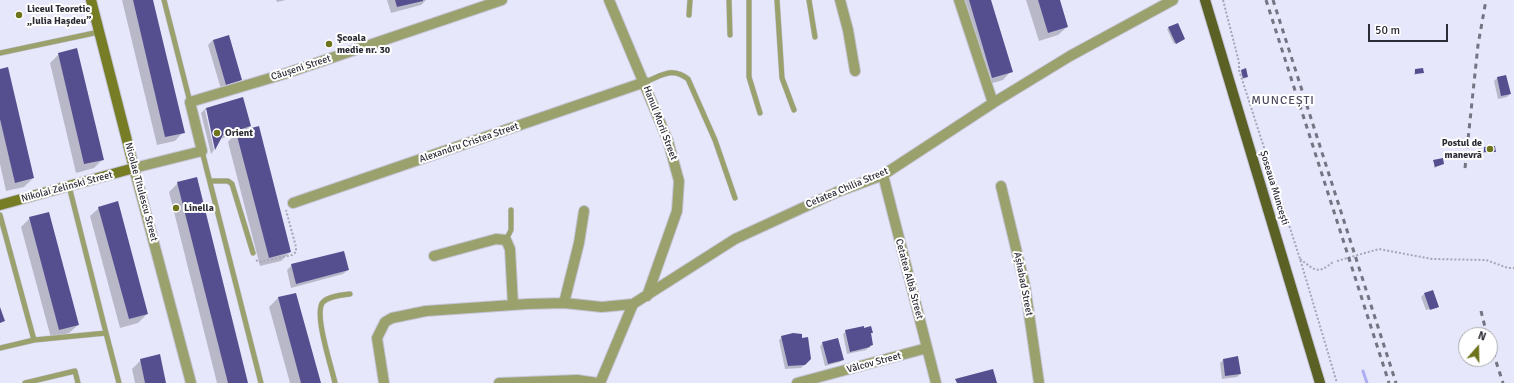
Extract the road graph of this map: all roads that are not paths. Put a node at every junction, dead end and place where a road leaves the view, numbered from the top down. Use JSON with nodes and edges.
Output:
{"nodes":[{"id":1,"x":91,"y":0,"type":"edge"},
{"id":2,"x":164,"y":0,"type":"edge"},
{"id":3,"x":502,"y":0,"type":"edge"},
{"id":4,"x":609,"y":0,"type":"edge"},
{"id":5,"x":690,"y":0,"type":"edge"},
{"id":6,"x":729,"y":0,"type":"edge"},
{"id":7,"x":749,"y":0,"type":"edge"},
{"id":8,"x":777,"y":0,"type":"edge"},
{"id":9,"x":809,"y":0,"type":"edge"},
{"id":10,"x":840,"y":0,"type":"edge"},
{"id":11,"x":959,"y":0,"type":"edge"},
{"id":12,"x":1173,"y":0,"type":"edge"},
{"id":13,"x":1205,"y":0,"type":"edge"},
{"id":14,"x":690,"y":15,"type":"dead end"},
{"id":15,"x":99,"y":32,"type":"junction"},
{"id":16,"x":730,"y":35,"type":"dead end"},
{"id":17,"x":815,"y":37,"type":"dead end"},
{"id":18,"x":0,"y":53,"type":"edge"},
{"id":19,"x":855,"y":71,"type":"dead end"},
{"id":20,"x":645,"y":82,"type":"junction"},
{"id":21,"x":190,"y":102,"type":"junction"},
{"id":22,"x":993,"y":103,"type":"junction"},
{"id":23,"x":794,"y":110,"type":"dead end"},
{"id":24,"x":760,"y":113,"type":"dead end"},
{"id":25,"x":202,"y":151,"type":"junction"},
{"id":26,"x":134,"y":168,"type":"junction"},
{"id":27,"x":883,"y":175,"type":"junction"},
{"id":28,"x":210,"y":181,"type":"junction"},
{"id":29,"x":69,"y":186,"type":"junction"},
{"id":30,"x":1001,"y":186,"type":"dead end"},
{"id":31,"x":735,"y":198,"type":"dead end"},
{"id":32,"x":293,"y":203,"type":"road end"},
{"id":33,"x":0,"y":205,"type":"edge"},
{"id":34,"x":511,"y":210,"type":"dead end"},
{"id":35,"x":584,"y":211,"type":"dead end"},
{"id":36,"x":0,"y":215,"type":"edge"},
{"id":37,"x":506,"y":240,"type":"junction"},
{"id":38,"x":253,"y":253,"type":"road end"},
{"id":39,"x":434,"y":256,"type":"dead end"},
{"id":40,"x":350,"y":294,"type":"dead end"},
{"id":41,"x":647,"y":296,"type":"junction"},
{"id":42,"x":564,"y":303,"type":"junction"},
{"id":43,"x":633,"y":304,"type":"junction"},
{"id":44,"x":513,"y":305,"type":"junction"},
{"id":45,"x":106,"y":333,"type":"junction"},
{"id":46,"x":34,"y":340,"type":"junction"},
{"id":47,"x":0,"y":348,"type":"edge"},
{"id":48,"x":927,"y":348,"type":"junction"},
{"id":49,"x":25,"y":383,"type":"edge"},
{"id":50,"x":78,"y":383,"type":"edge"},
{"id":51,"x":119,"y":383,"type":"edge"},
{"id":52,"x":190,"y":383,"type":"edge"},
{"id":53,"x":260,"y":383,"type":"edge"},
{"id":54,"x":335,"y":383,"type":"edge"},
{"id":55,"x":384,"y":383,"type":"edge"},
{"id":56,"x":499,"y":383,"type":"edge"},
{"id":57,"x":599,"y":383,"type":"edge"},
{"id":58,"x":797,"y":383,"type":"edge"},
{"id":59,"x":936,"y":383,"type":"edge"},
{"id":60,"x":1038,"y":383,"type":"edge"},
{"id":61,"x":1320,"y":383,"type":"edge"}],
"edges":[{"from":1,"to":15,"type":"street","name":"Nicolae Titulescu Street"},
{"from":2,"to":21,"type":"lane"},
{"from":3,"to":21,"type":"street","name":"Căușeni Street"},
{"from":4,"to":20,"type":"street","name":"Hanul Morii Street"},
{"from":5,"to":14,"type":"lane"},
{"from":6,"to":16,"type":"lane"},
{"from":7,"to":24,"type":"lane"},
{"from":8,"to":23,"type":"lane"},
{"from":9,"to":17,"type":"lane"},
{"from":10,"to":19,"type":"street"},
{"from":11,"to":22,"type":"street"},
{"from":12,"to":22,"type":"street","name":"Cetatea Chilia Street"},
{"from":13,"to":61,"type":"main road","name":"Șoseaua Muncești"},
{"from":15,"to":18,"type":"lane"},
{"from":15,"to":26,"type":"street","name":"Nicolae Titulescu Street"},
{"from":20,"to":31,"type":"lane"},
{"from":20,"to":32,"type":"street","name":"Alexandru Cristea Street"},
{"from":20,"to":41,"type":"street","name":"Hanul Morii Street"},
{"from":21,"to":25,"type":"street"},
{"from":22,"to":27,"type":"street","name":"Cetatea Chilia Street"},
{"from":25,"to":26,"type":"street"},
{"from":25,"to":28,"type":"lane"},
{"from":26,"to":29,"type":"street","name":"Nikolai Zelinski Street"},
{"from":26,"to":52,"type":"street","name":"Nicolae Titulescu Street"},
{"from":27,"to":41,"type":"street","name":"Cetatea Chilia Street"},
{"from":27,"to":48,"type":"street","name":"Cetatea Albă Street"},
{"from":28,"to":38,"type":"lane"},
{"from":28,"to":53,"type":"lane"},
{"from":29,"to":33,"type":"street","name":"Nikolai Zelinski Street"},
{"from":29,"to":45,"type":"lane"},
{"from":30,"to":60,"type":"street","name":"Așhabad Street"},
{"from":34,"to":37,"type":"lane"},
{"from":35,"to":42,"type":"street"},
{"from":36,"to":46,"type":"lane"},
{"from":37,"to":39,"type":"street"},
{"from":37,"to":44,"type":"street"},
{"from":40,"to":54,"type":"lane"},
{"from":41,"to":43,"type":"street","name":"Cetatea Chilia Street"},
{"from":42,"to":43,"type":"street"},
{"from":42,"to":44,"type":"street"},
{"from":43,"to":57,"type":"street"},
{"from":44,"to":55,"type":"street"},
{"from":45,"to":46,"type":"lane"},
{"from":45,"to":51,"type":"lane"},
{"from":46,"to":47,"type":"lane"},
{"from":48,"to":58,"type":"street","name":"Vâlcov Street"},
{"from":48,"to":59,"type":"street","name":"Cetatea Albă Street"},
{"from":49,"to":50,"type":"lane"},
{"from":56,"to":57,"type":"street"}]}
